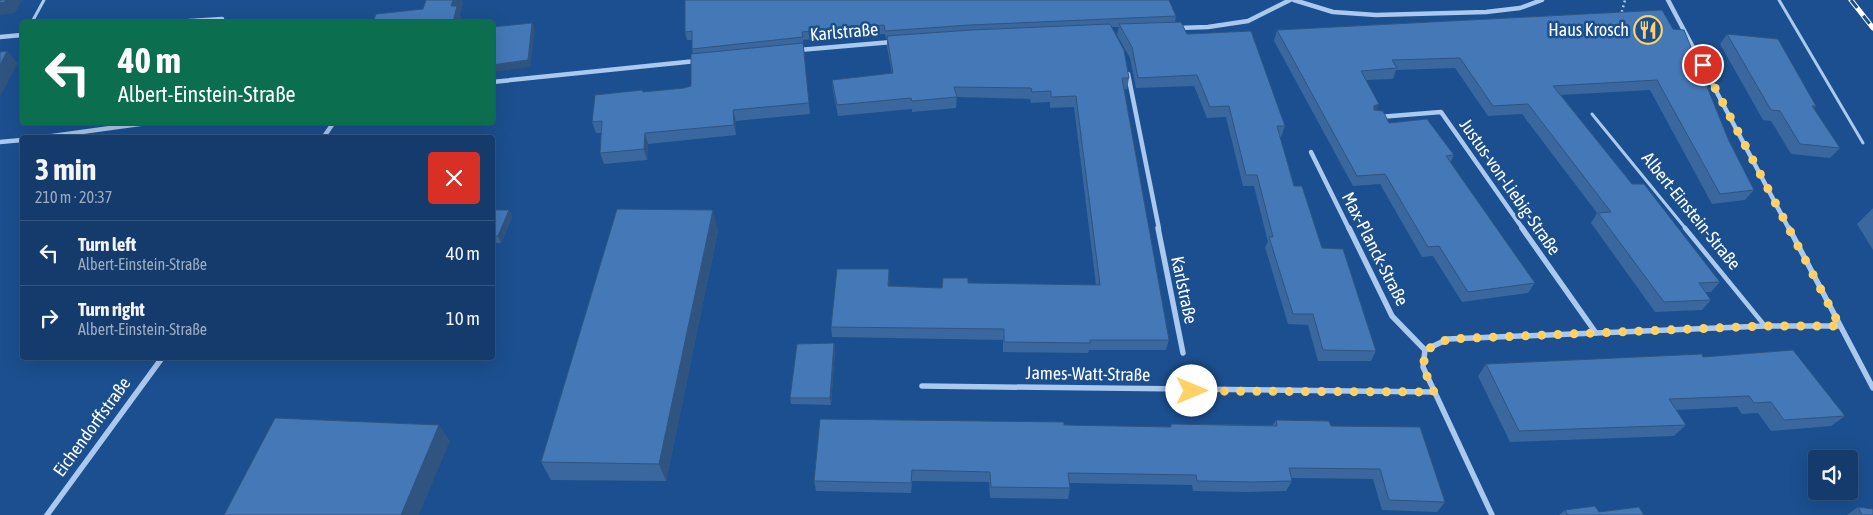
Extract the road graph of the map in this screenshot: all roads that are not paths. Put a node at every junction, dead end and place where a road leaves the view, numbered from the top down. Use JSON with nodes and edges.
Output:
{"nodes":[{"id":1,"x":44,"y":0,"type":"edge"},
{"id":2,"x":1290,"y":0,"type":"edge"},
{"id":3,"x":1294,"y":0,"type":"edge"},
{"id":4,"x":1542,"y":0,"type":"edge"},
{"id":5,"x":1668,"y":0,"type":"edge"},
{"id":6,"x":1779,"y":0,"type":"edge"},
{"id":7,"x":222,"y":19,"type":"dead end"},
{"id":8,"x":33,"y":20,"type":"edge"},
{"id":9,"x":206,"y":20,"type":"edge"},
{"id":10,"x":1169,"y":28,"type":"edge"},
{"id":11,"x":20,"y":35,"type":"edge"},
{"id":12,"x":0,"y":38,"type":"edge"},
{"id":13,"x":894,"y":42,"type":"edge"},
{"id":14,"x":788,"y":51,"type":"edge"},
{"id":15,"x":700,"y":60,"type":"edge"},
{"id":16,"x":1127,"y":68,"type":"edge"},
{"id":17,"x":495,"y":82,"type":"edge"},
{"id":18,"x":1592,"y":114,"type":"dead end"},
{"id":19,"x":1374,"y":118,"type":"edge"},
{"id":20,"x":132,"y":125,"type":"edge"},
{"id":21,"x":60,"y":135,"type":"edge"},
{"id":22,"x":20,"y":140,"type":"edge"},
{"id":23,"x":0,"y":142,"type":"edge"},
{"id":24,"x":1863,"y":143,"type":"dead end"},
{"id":25,"x":1311,"y":152,"type":"dead end"},
{"id":26,"x":1765,"y":326,"type":"junction"},
{"id":27,"x":1840,"y":326,"type":"junction"},
{"id":28,"x":1596,"y":333,"type":"junction"},
{"id":29,"x":1426,"y":350,"type":"junction"},
{"id":30,"x":1183,"y":353,"type":"dead end"},
{"id":31,"x":161,"y":360,"type":"edge"},
{"id":32,"x":922,"y":386,"type":"dead end"},
{"id":33,"x":1873,"y":388,"type":"edge"},
{"id":34,"x":1434,"y":392,"type":"junction"},
{"id":35,"x":47,"y":515,"type":"edge"},
{"id":36,"x":1492,"y":515,"type":"edge"}],
"edges":[{"from":1,"to":8,"type":"lane"},
{"from":2,"to":10,"type":"street"},
{"from":3,"to":4,"type":"street"},
{"from":5,"to":27,"type":"street"},
{"from":6,"to":24,"type":"lane"},
{"from":7,"to":9,"type":"street"},
{"from":11,"to":12,"type":"street"},
{"from":13,"to":14,"type":"street","name":"Karlstraße"},
{"from":15,"to":17,"type":"street"},
{"from":16,"to":30,"type":"street","name":"Karlstraße"},
{"from":18,"to":26,"type":"lane","name":"Albert-Einstein-Straße"},
{"from":19,"to":28,"type":"street","name":"Justus-von-Liebig-Straße"},
{"from":20,"to":21,"type":"street"},
{"from":22,"to":23,"type":"street"},
{"from":25,"to":29,"type":"street","name":"Max-Planck-Straße"},
{"from":26,"to":27,"type":"street"},
{"from":26,"to":28,"type":"street"},
{"from":27,"to":33,"type":"street"},
{"from":28,"to":29,"type":"street"},
{"from":29,"to":34,"type":"street"},
{"from":31,"to":35,"type":"street","name":"Eichendorffstraße"},
{"from":32,"to":34,"type":"street","name":"James-Watt-Straße"},
{"from":34,"to":36,"type":"street"}]}
